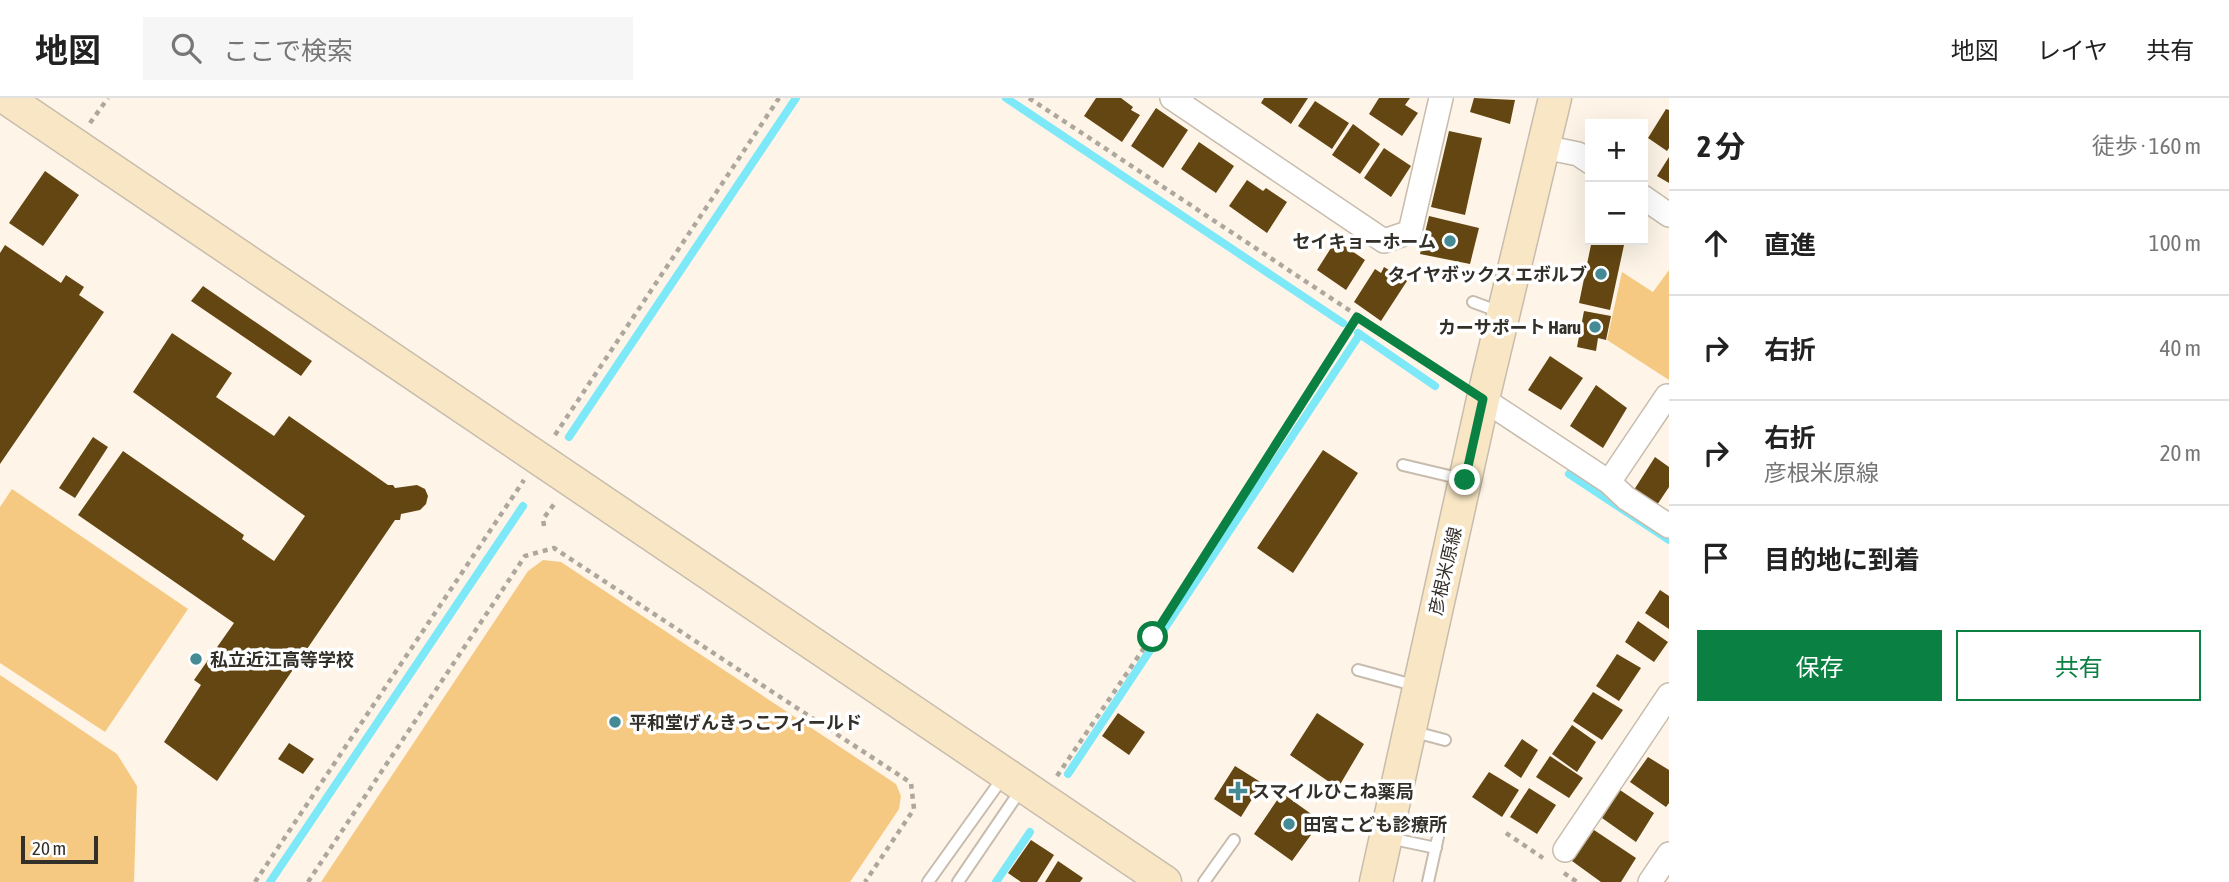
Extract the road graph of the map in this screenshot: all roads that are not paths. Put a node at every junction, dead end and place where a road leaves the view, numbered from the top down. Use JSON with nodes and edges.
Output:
{"nodes":[{"id":1,"x":6,"y":98,"type":"edge"},
{"id":2,"x":1171,"y":98,"type":"edge"},
{"id":3,"x":1441,"y":98,"type":"edge"},
{"id":4,"x":1555,"y":98,"type":"edge"},
{"id":5,"x":1544,"y":147,"type":"junction"},
{"id":6,"x":1585,"y":159,"type":"edge"},
{"id":7,"x":1648,"y":200,"type":"edge"},
{"id":8,"x":1669,"y":215,"type":"edge"},
{"id":9,"x":1473,"y":302,"type":"dead end"},
{"id":10,"x":1504,"y":313,"type":"junction"},
{"id":11,"x":1667,"y":396,"type":"dead end"},
{"id":12,"x":1483,"y":399,"type":"junction"},
{"id":13,"x":1403,"y":465,"type":"dead end"},
{"id":14,"x":1465,"y":480,"type":"junction"},
{"id":15,"x":1609,"y":482,"type":"junction"},
{"id":16,"x":1669,"y":526,"type":"edge"},
{"id":17,"x":1358,"y":670,"type":"dead end"},
{"id":18,"x":1419,"y":687,"type":"junction"},
{"id":19,"x":1669,"y":695,"type":"edge"},
{"id":20,"x":1410,"y":730,"type":"junction"},
{"id":21,"x":1445,"y":740,"type":"dead end"},
{"id":22,"x":1014,"y":779,"type":"junction"},
{"id":23,"x":1386,"y":838,"type":"junction"},
{"id":24,"x":1234,"y":840,"type":"dead end"},
{"id":25,"x":1565,"y":850,"type":"dead end"},
{"id":26,"x":1669,"y":854,"type":"edge"},
{"id":27,"x":928,"y":882,"type":"edge"},
{"id":28,"x":958,"y":882,"type":"edge"},
{"id":29,"x":1165,"y":882,"type":"edge"},
{"id":30,"x":1204,"y":882,"type":"edge"},
{"id":31,"x":1376,"y":882,"type":"edge"},
{"id":32,"x":1428,"y":882,"type":"edge"},
{"id":33,"x":1650,"y":882,"type":"edge"}],
"edges":[{"from":1,"to":22,"type":"street"},
{"from":2,"to":3,"type":"street"},
{"from":4,"to":5,"type":"street","name":"彦根米原線"},
{"from":5,"to":6,"type":"street"},
{"from":5,"to":10,"type":"street","name":"彦根米原線"},
{"from":7,"to":8,"type":"street"},
{"from":9,"to":10,"type":"lane"},
{"from":10,"to":12,"type":"street","name":"彦根米原線"},
{"from":11,"to":15,"type":"street"},
{"from":12,"to":14,"type":"street","name":"彦根米原線"},
{"from":12,"to":15,"type":"street"},
{"from":13,"to":14,"type":"lane"},
{"from":14,"to":18,"type":"street","name":"彦根米原線"},
{"from":15,"to":16,"type":"street"},
{"from":17,"to":18,"type":"lane"},
{"from":18,"to":20,"type":"street","name":"彦根米原線"},
{"from":19,"to":25,"type":"street"},
{"from":20,"to":21,"type":"lane"},
{"from":20,"to":23,"type":"street","name":"彦根米原線"},
{"from":22,"to":27,"type":"lane"},
{"from":22,"to":28,"type":"lane"},
{"from":22,"to":29,"type":"street"},
{"from":23,"to":31,"type":"street","name":"彦根米原線"},
{"from":23,"to":32,"type":"lane"},
{"from":24,"to":30,"type":"lane"},
{"from":26,"to":33,"type":"street"}]}
